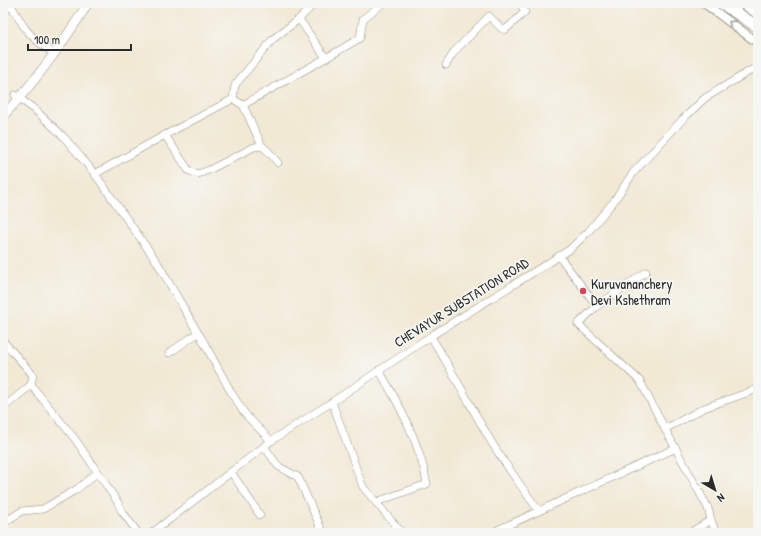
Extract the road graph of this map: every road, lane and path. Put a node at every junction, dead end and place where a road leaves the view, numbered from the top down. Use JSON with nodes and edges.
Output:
{"nodes":[{"id":1,"x":82,"y":3,"type":"edge"},
{"id":2,"x":88,"y":3,"type":"edge"},
{"id":3,"x":315,"y":3,"type":"edge"},
{"id":4,"x":383,"y":3,"type":"edge"},
{"id":5,"x":520,"y":3,"type":"edge"},
{"id":6,"x":704,"y":3,"type":"edge"},
{"id":7,"x":721,"y":3,"type":"edge"},
{"id":8,"x":744,"y":3,"type":"edge"},
{"id":9,"x":11,"y":4,"type":"edge"},
{"id":10,"x":3,"y":12,"type":"edge"},
{"id":11,"x":758,"y":13,"type":"edge"},
{"id":12,"x":299,"y":19,"type":"junction"},
{"id":13,"x":758,"y":27,"type":"edge"},
{"id":14,"x":758,"y":43,"type":"edge"},
{"id":15,"x":48,"y":50,"type":"junction"},
{"id":16,"x":326,"y":58,"type":"junction"},
{"id":17,"x":446,"y":65,"type":"dead end"},
{"id":18,"x":758,"y":66,"type":"edge"},
{"id":19,"x":17,"y":96,"type":"junction"},
{"id":20,"x":233,"y":99,"type":"junction"},
{"id":21,"x":243,"y":105,"type":"junction"},
{"id":22,"x":3,"y":107,"type":"edge"},
{"id":23,"x":3,"y":116,"type":"edge"},
{"id":24,"x":165,"y":135,"type":"junction"},
{"id":25,"x":262,"y":146,"type":"junction"},
{"id":26,"x":278,"y":163,"type":"dead end"},
{"id":27,"x":95,"y":174,"type":"junction"},
{"id":28,"x":559,"y":256,"type":"junction"},
{"id":29,"x":646,"y":272,"type":"dead end"},
{"id":30,"x":597,"y":306,"type":"junction"},
{"id":31,"x":198,"y":333,"type":"junction"},
{"id":32,"x":431,"y":337,"type":"junction"},
{"id":33,"x":3,"y":341,"type":"edge"},
{"id":34,"x":168,"y":353,"type":"dead end"},
{"id":35,"x":379,"y":370,"type":"junction"},
{"id":36,"x":31,"y":385,"type":"junction"},
{"id":37,"x":758,"y":389,"type":"edge"},
{"id":38,"x":332,"y":402,"type":"junction"},
{"id":39,"x":3,"y":408,"type":"edge"},
{"id":40,"x":665,"y":429,"type":"junction"},
{"id":41,"x":271,"y":441,"type":"junction"},
{"id":42,"x":264,"y":446,"type":"junction"},
{"id":43,"x":676,"y":448,"type":"junction"},
{"id":44,"x":98,"y":472,"type":"junction"},
{"id":45,"x":231,"y":472,"type":"junction"},
{"id":46,"x":376,"y":502,"type":"junction"},
{"id":47,"x":539,"y":511,"type":"junction"},
{"id":48,"x":260,"y":515,"type":"dead end"},
{"id":49,"x":711,"y":520,"type":"junction"},
{"id":50,"x":3,"y":523,"type":"edge"},
{"id":51,"x":138,"y":533,"type":"edge"},
{"id":52,"x":152,"y":533,"type":"edge"},
{"id":53,"x":323,"y":533,"type":"edge"},
{"id":54,"x":402,"y":533,"type":"edge"},
{"id":55,"x":491,"y":533,"type":"edge"},
{"id":56,"x":687,"y":533,"type":"edge"},
{"id":57,"x":716,"y":533,"type":"edge"}],
"edges":[{"from":1,"to":15,"type":"main road"},
{"from":2,"to":19,"type":"main road"},
{"from":3,"to":12,"type":"street"},
{"from":4,"to":16,"type":"street"},
{"from":5,"to":17,"type":"street"},
{"from":14,"to":6,"type":"street","one_way":true},
{"from":7,"to":13,"type":"highway"},
{"from":8,"to":11,"type":"highway"},
{"from":9,"to":10,"type":"street"},
{"from":9,"to":15,"type":"street"},
{"from":12,"to":16,"type":"street"},
{"from":12,"to":20,"type":"street"},
{"from":15,"to":19,"type":"main road"},
{"from":16,"to":21,"type":"street"},
{"from":18,"to":28,"type":"street","name":"CHEVAYUR SUBSTATION ROAD"},
{"from":19,"to":22,"type":"main road"},
{"from":19,"to":23,"type":"main road"},
{"from":19,"to":27,"type":"street"},
{"from":20,"to":21,"type":"street"},
{"from":20,"to":24,"type":"street"},
{"from":21,"to":25,"type":"street"},
{"from":24,"to":25,"type":"street"},
{"from":24,"to":27,"type":"street"},
{"from":25,"to":26,"type":"street"},
{"from":27,"to":31,"type":"street"},
{"from":28,"to":30,"type":"street"},
{"from":28,"to":32,"type":"street","name":"CHEVAYUR SUBSTATION ROAD"},
{"from":29,"to":30,"type":"street"},
{"from":30,"to":40,"type":"street"},
{"from":31,"to":34,"type":"street"},
{"from":31,"to":41,"type":"street"},
{"from":32,"to":35,"type":"street","name":"CHEVAYUR SUBSTATION ROAD"},
{"from":32,"to":47,"type":"street"},
{"from":33,"to":36,"type":"street"},
{"from":35,"to":38,"type":"street","name":"CHEVAYUR SUBSTATION ROAD"},
{"from":35,"to":46,"type":"street"},
{"from":36,"to":39,"type":"street"},
{"from":36,"to":44,"type":"street"},
{"from":37,"to":40,"type":"street"},
{"from":38,"to":41,"type":"street","name":"CHEVAYUR SUBSTATION ROAD"},
{"from":38,"to":46,"type":"street"},
{"from":40,"to":43,"type":"street"},
{"from":41,"to":42,"type":"street","name":"CHEVAYUR SUBSTATION ROAD"},
{"from":42,"to":45,"type":"street","name":"CHEVAYUR SUBSTATION ROAD"},
{"from":42,"to":53,"type":"street"},
{"from":43,"to":47,"type":"street"},
{"from":43,"to":49,"type":"street"},
{"from":44,"to":50,"type":"street"},
{"from":44,"to":51,"type":"street"},
{"from":45,"to":48,"type":"street"},
{"from":45,"to":52,"type":"street","name":"CHEVAYUR SUBSTATION ROAD"},
{"from":46,"to":54,"type":"street"},
{"from":47,"to":55,"type":"street"},
{"from":49,"to":56,"type":"street"},
{"from":49,"to":57,"type":"street"}]}
